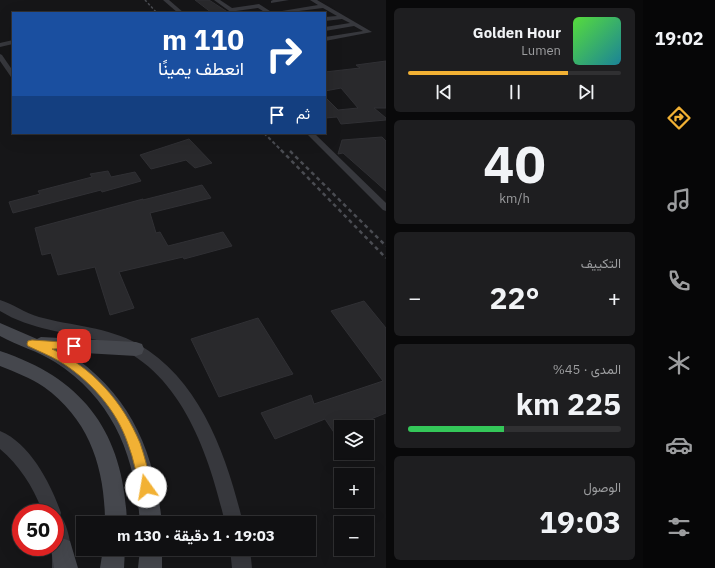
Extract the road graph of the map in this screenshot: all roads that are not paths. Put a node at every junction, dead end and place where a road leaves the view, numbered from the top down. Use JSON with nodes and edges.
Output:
{"nodes":[{"id":1,"x":166,"y":0,"type":"edge"},
{"id":2,"x":217,"y":0,"type":"edge"},
{"id":3,"x":260,"y":0,"type":"edge"},
{"id":4,"x":286,"y":0,"type":"edge"},
{"id":5,"x":313,"y":0,"type":"edge"},
{"id":6,"x":273,"y":2,"type":"dead end"},
{"id":7,"x":224,"y":5,"type":"junction"},
{"id":8,"x":324,"y":6,"type":"junction"},
{"id":9,"x":180,"y":12,"type":"edge"},
{"id":10,"x":233,"y":12,"type":"edge"},
{"id":11,"x":268,"y":12,"type":"edge"},
{"id":12,"x":280,"y":12,"type":"edge"},
{"id":13,"x":336,"y":13,"type":"junction"},
{"id":14,"x":326,"y":15,"type":"edge"},
{"id":15,"x":342,"y":17,"type":"junction"},
{"id":16,"x":326,"y":19,"type":"edge"},
{"id":17,"x":355,"y":24,"type":"junction"},
{"id":18,"x":326,"y":28,"type":"edge"},
{"id":19,"x":326,"y":39,"type":"edge"},
{"id":20,"x":12,"y":42,"type":"edge"},
{"id":21,"x":0,"y":44,"type":"edge"},
{"id":22,"x":0,"y":56,"type":"edge"},
{"id":23,"x":12,"y":74,"type":"edge"},
{"id":24,"x":311,"y":134,"type":"edge"},
{"id":25,"x":386,"y":208,"type":"edge"},
{"id":26,"x":0,"y":305,"type":"edge"},
{"id":27,"x":0,"y":329,"type":"edge"},
{"id":28,"x":32,"y":344,"type":"junction"},
{"id":29,"x":136,"y":349,"type":"junction"},
{"id":30,"x":0,"y":358,"type":"edge"},
{"id":31,"x":0,"y":439,"type":"edge"},
{"id":32,"x":48,"y":504,"type":"edge"},
{"id":33,"x":116,"y":516,"type":"edge"},
{"id":34,"x":149,"y":516,"type":"edge"},
{"id":35,"x":232,"y":516,"type":"edge"},
{"id":36,"x":113,"y":556,"type":"edge"},
{"id":37,"x":151,"y":556,"type":"edge"},
{"id":38,"x":241,"y":556,"type":"edge"},
{"id":39,"x":112,"y":568,"type":"edge"},
{"id":40,"x":150,"y":568,"type":"edge"},
{"id":41,"x":242,"y":568,"type":"edge"}],
"edges":[{"from":1,"to":9,"type":"street"},
{"from":2,"to":7,"type":"street"},
{"from":3,"to":7,"type":"street"},
{"from":4,"to":6,"type":"street"},
{"from":5,"to":8,"type":"street"},
{"from":7,"to":10,"type":"street"},
{"from":8,"to":12,"type":"street"},
{"from":8,"to":13,"type":"street"},
{"from":10,"to":11,"type":"street"},
{"from":13,"to":14,"type":"street"},
{"from":13,"to":15,"type":"street"},
{"from":15,"to":16,"type":"street"},
{"from":15,"to":17,"type":"street"},
{"from":17,"to":18,"type":"street"},
{"from":17,"to":19,"type":"street"},
{"from":20,"to":21,"type":"street"},
{"from":22,"to":23,"type":"street"},
{"from":24,"to":25,"type":"street"},
{"from":26,"to":29,"type":"street"},
{"from":27,"to":28,"type":"main road"},
{"from":28,"to":29,"type":"main road"},
{"from":28,"to":34,"type":"main road"},
{"from":29,"to":35,"type":"street"},
{"from":30,"to":33,"type":"main road"},
{"from":31,"to":32,"type":"street"},
{"from":36,"to":39,"type":"main road"},
{"from":37,"to":40,"type":"main road"},
{"from":38,"to":41,"type":"street"}]}
